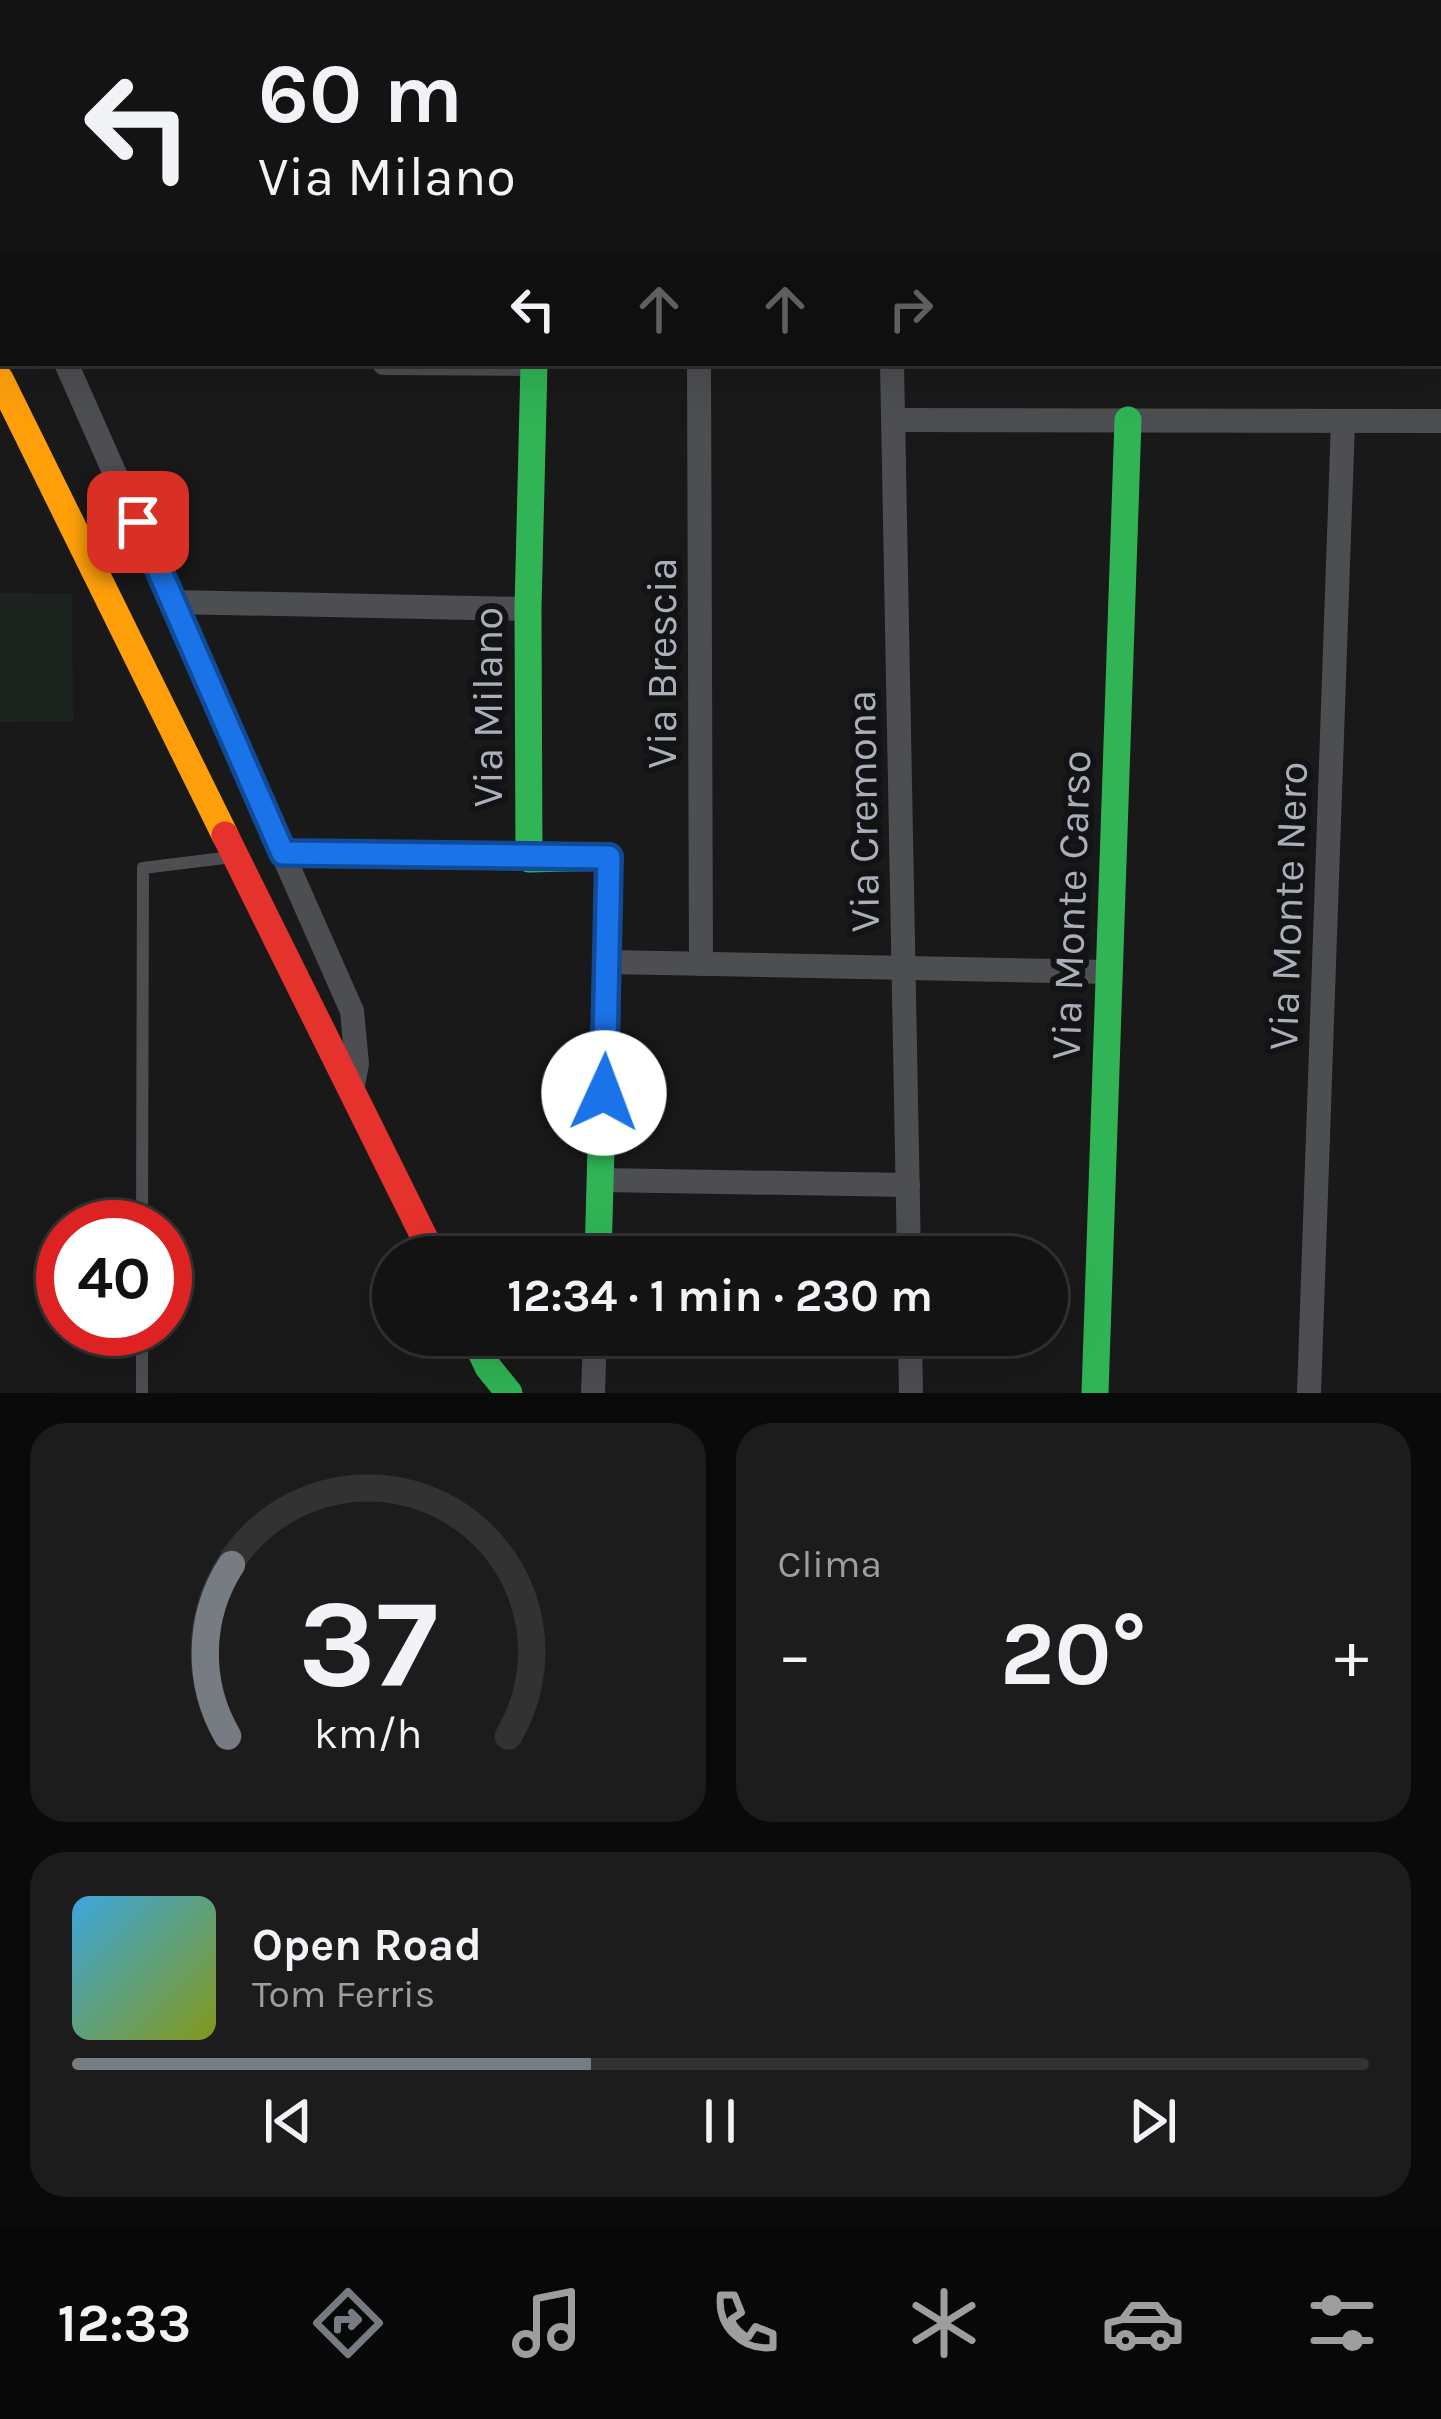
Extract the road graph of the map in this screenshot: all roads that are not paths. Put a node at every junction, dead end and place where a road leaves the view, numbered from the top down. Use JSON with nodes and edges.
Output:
{"nodes":[{"id":1,"x":67,"y":366,"type":"edge"},
{"id":2,"x":534,"y":366,"type":"edge"},
{"id":3,"x":699,"y":366,"type":"edge"},
{"id":4,"x":892,"y":366,"type":"edge"},
{"id":5,"x":0,"y":379,"type":"edge"},
{"id":6,"x":893,"y":420,"type":"junction"},
{"id":7,"x":1128,"y":420,"type":"junction"},
{"id":8,"x":1343,"y":421,"type":"junction"},
{"id":9,"x":1441,"y":421,"type":"edge"},
{"id":10,"x":173,"y":602,"type":"junction"},
{"id":11,"x":528,"y":609,"type":"junction"},
{"id":12,"x":283,"y":853,"type":"junction"},
{"id":13,"x":236,"y":856,"type":"junction"},
{"id":14,"x":529,"y":859,"type":"junction"},
{"id":15,"x":608,"y":962,"type":"junction"},
{"id":16,"x":700,"y":964,"type":"junction"},
{"id":17,"x":904,"y":968,"type":"junction"},
{"id":18,"x":1109,"y":972,"type":"junction"},
{"id":19,"x":352,"y":1090,"type":"junction"},
{"id":20,"x":601,"y":1180,"type":"junction"},
{"id":21,"x":908,"y":1185,"type":"junction"},
{"id":22,"x":142,"y":1200,"type":"edge"},
{"id":23,"x":424,"y":1236,"type":"edge"},
{"id":24,"x":599,"y":1236,"type":"edge"},
{"id":25,"x":909,"y":1236,"type":"edge"},
{"id":26,"x":142,"y":1356,"type":"edge"},
{"id":27,"x":483,"y":1356,"type":"edge"},
{"id":28,"x":595,"y":1356,"type":"edge"},
{"id":29,"x":910,"y":1356,"type":"edge"},
{"id":30,"x":142,"y":1393,"type":"edge"},
{"id":31,"x":509,"y":1393,"type":"edge"},
{"id":32,"x":593,"y":1393,"type":"edge"},
{"id":33,"x":911,"y":1393,"type":"edge"},
{"id":34,"x":1095,"y":1393,"type":"edge"},
{"id":35,"x":1309,"y":1393,"type":"edge"}],
"edges":[{"from":1,"to":10,"type":"street"},
{"from":2,"to":11,"type":"street","name":"Via Milano"},
{"from":3,"to":16,"type":"street","name":"Via Brescia"},
{"from":4,"to":6,"type":"street","name":"Via Cremona"},
{"from":5,"to":13,"type":"street"},
{"from":6,"to":7,"type":"street"},
{"from":6,"to":17,"type":"street","name":"Via Cremona"},
{"from":7,"to":8,"type":"street"},
{"from":7,"to":18,"type":"street","name":"Via Monte Carso"},
{"from":8,"to":9,"type":"street"},
{"from":8,"to":35,"type":"street","name":"Via Monte Nero"},
{"from":10,"to":11,"type":"street"},
{"from":10,"to":12,"type":"street"},
{"from":11,"to":14,"type":"street","name":"Via Milano"},
{"from":12,"to":14,"type":"street"},
{"from":12,"to":19,"type":"street"},
{"from":13,"to":19,"type":"street"},
{"from":13,"to":22,"type":"lane"},
{"from":14,"to":15,"type":"street","name":"Via Milano"},
{"from":15,"to":16,"type":"street"},
{"from":15,"to":20,"type":"street","name":"Via Milano"},
{"from":16,"to":17,"type":"street"},
{"from":17,"to":18,"type":"street"},
{"from":17,"to":21,"type":"street","name":"Via Cremona"},
{"from":18,"to":34,"type":"street","name":"Via Monte Carso"},
{"from":19,"to":23,"type":"street"},
{"from":20,"to":21,"type":"street"},
{"from":20,"to":24,"type":"street","name":"Via Milano"},
{"from":21,"to":25,"type":"street","name":"Via Cremona"},
{"from":26,"to":30,"type":"lane"},
{"from":27,"to":31,"type":"street"},
{"from":28,"to":32,"type":"street"},
{"from":29,"to":33,"type":"street"}]}
